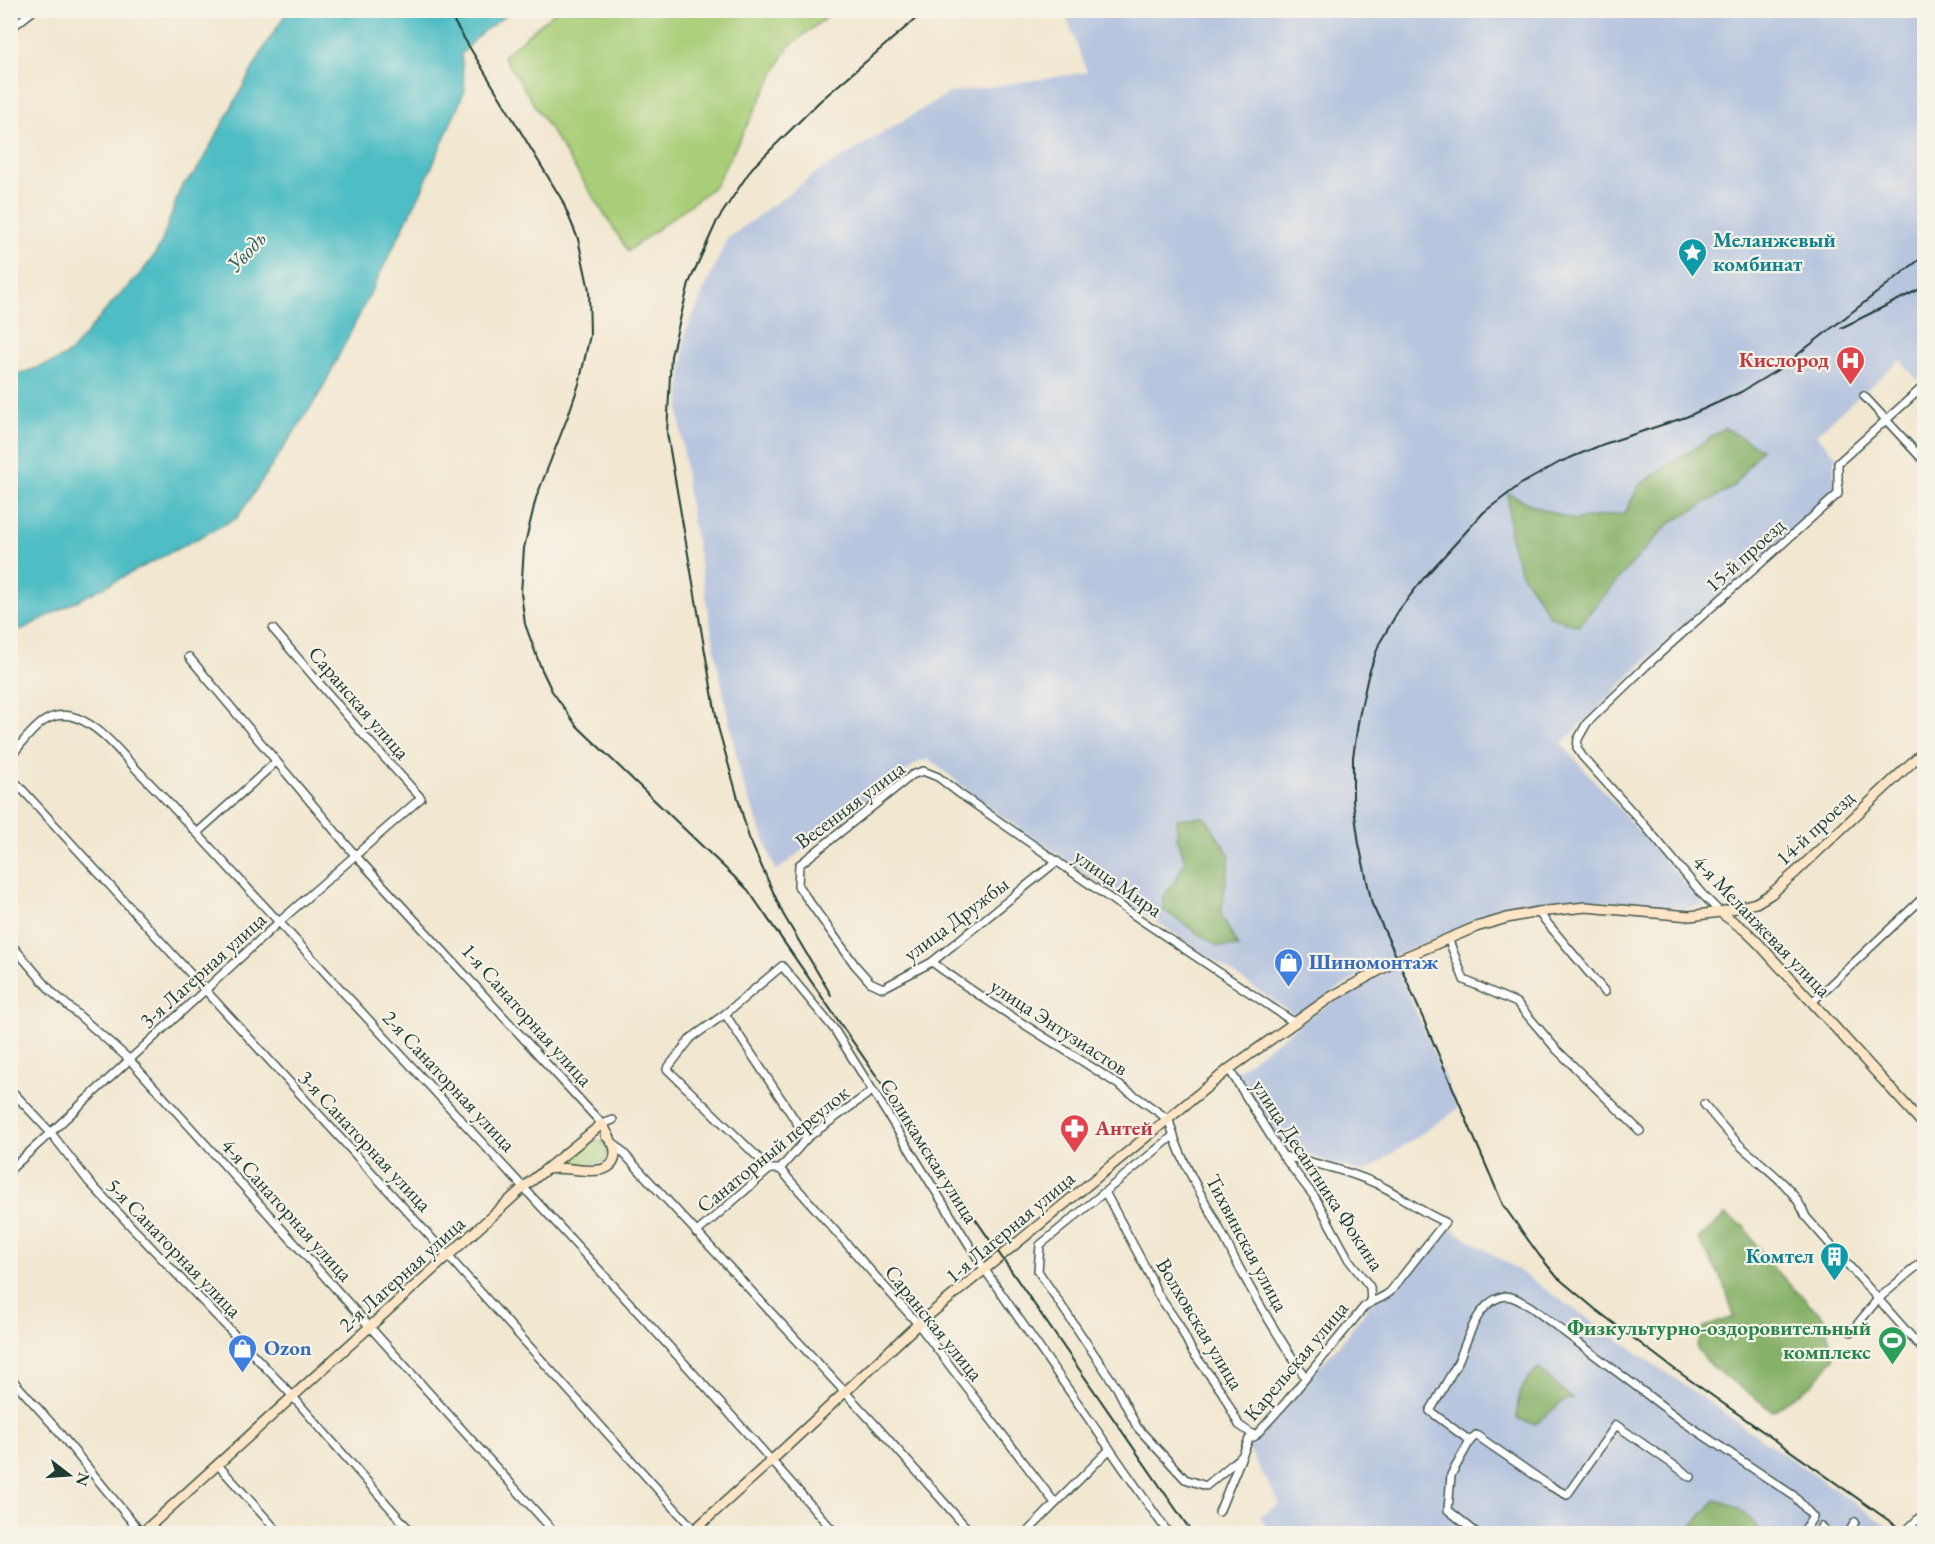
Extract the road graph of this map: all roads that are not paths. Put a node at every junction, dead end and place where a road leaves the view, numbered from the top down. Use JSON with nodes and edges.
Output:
{"nodes":[{"id":1,"x":34,"y":10,"type":"edge"},
{"id":2,"x":10,"y":29,"type":"edge"},
{"id":3,"x":1924,"y":386,"type":"edge"},
{"id":4,"x":1864,"y":396,"type":"dead end"},
{"id":5,"x":1887,"y":420,"type":"junction"},
{"id":6,"x":1924,"y":461,"type":"edge"},
{"id":7,"x":273,"y":629,"type":"dead end"},
{"id":8,"x":189,"y":657,"type":"dead end"},
{"id":9,"x":1577,"y":748,"type":"joint"},
{"id":10,"x":1924,"y":751,"type":"edge"},
{"id":11,"x":10,"y":757,"type":"edge"},
{"id":12,"x":276,"y":762,"type":"junction"},
{"id":13,"x":923,"y":771,"type":"joint"},
{"id":14,"x":10,"y":776,"type":"edge"},
{"id":15,"x":421,"y":798,"type":"joint"},
{"id":16,"x":198,"y":832,"type":"junction"},
{"id":17,"x":355,"y":855,"type":"junction"},
{"id":18,"x":1057,"y":861,"type":"junction"},
{"id":19,"x":1924,"y":897,"type":"edge"},
{"id":20,"x":1538,"y":912,"type":"junction"},
{"id":21,"x":1720,"y":912,"type":"junction"},
{"id":22,"x":279,"y":922,"type":"junction"},
{"id":23,"x":1448,"y":938,"type":"junction"},
{"id":24,"x":10,"y":943,"type":"edge"},
{"id":25,"x":932,"y":962,"type":"junction"},
{"id":26,"x":870,"y":982,"type":"joint"},
{"id":27,"x":204,"y":991,"type":"junction"},
{"id":28,"x":1605,"y":992,"type":"dead end"},
{"id":29,"x":1812,"y":1002,"type":"junction"},
{"id":30,"x":725,"y":1014,"type":"junction"},
{"id":31,"x":1295,"y":1023,"type":"junction"},
{"id":32,"x":129,"y":1059,"type":"junction"},
{"id":33,"x":1229,"y":1070,"type":"junction"},
{"id":34,"x":10,"y":1089,"type":"edge"},
{"id":35,"x":872,"y":1091,"type":"junction"},
{"id":36,"x":1704,"y":1104,"type":"dead end"},
{"id":37,"x":612,"y":1120,"type":"dead end"},
{"id":38,"x":1169,"y":1120,"type":"junction"},
{"id":39,"x":602,"y":1124,"type":"junction"},
{"id":40,"x":1924,"y":1125,"type":"edge"},
{"id":41,"x":1640,"y":1131,"type":"dead end"},
{"id":42,"x":51,"y":1133,"type":"junction"},
{"id":43,"x":586,"y":1136,"type":"junction"},
{"id":44,"x":1173,"y":1136,"type":"junction"},
{"id":45,"x":610,"y":1138,"type":"junction"},
{"id":46,"x":807,"y":1138,"type":"junction"},
{"id":47,"x":1283,"y":1156,"type":"junction"},
{"id":48,"x":10,"y":1170,"type":"edge"},
{"id":49,"x":547,"y":1170,"type":"junction"},
{"id":50,"x":770,"y":1170,"type":"junction"},
{"id":51,"x":780,"y":1170,"type":"junction"},
{"id":52,"x":524,"y":1187,"type":"junction"},
{"id":53,"x":1105,"y":1192,"type":"junction"},
{"id":54,"x":696,"y":1233,"type":"junction"},
{"id":55,"x":448,"y":1256,"type":"junction"},
{"id":56,"x":1924,"y":1260,"type":"edge"},
{"id":57,"x":985,"y":1270,"type":"junction"},
{"id":58,"x":1878,"y":1299,"type":"junction"},
{"id":59,"x":1371,"y":1302,"type":"junction"},
{"id":60,"x":918,"y":1324,"type":"junction"},
{"id":61,"x":369,"y":1328,"type":"junction"},
{"id":62,"x":1851,"y":1332,"type":"dead end"},
{"id":63,"x":1924,"y":1351,"type":"edge"},
{"id":64,"x":10,"y":1377,"type":"edge"},
{"id":65,"x":1305,"y":1377,"type":"junction"},
{"id":66,"x":844,"y":1392,"type":"junction"},
{"id":67,"x":293,"y":1396,"type":"junction"},
{"id":68,"x":1255,"y":1436,"type":"junction"},
{"id":69,"x":1470,"y":1441,"type":"junction"},
{"id":70,"x":1110,"y":1449,"type":"junction"},
{"id":71,"x":1242,"y":1457,"type":"junction"},
{"id":72,"x":772,"y":1460,"type":"junction"},
{"id":73,"x":218,"y":1465,"type":"junction"},
{"id":74,"x":1691,"y":1476,"type":"dead end"},
{"id":75,"x":1055,"y":1503,"type":"junction"},
{"id":76,"x":1219,"y":1512,"type":"dead end"},
{"id":77,"x":1924,"y":1513,"type":"edge"},
{"id":78,"x":1855,"y":1522,"type":"dead end"},
{"id":79,"x":1821,"y":1527,"type":"dead end"},
{"id":80,"x":693,"y":1532,"type":"edge"},
{"id":81,"x":141,"y":1533,"type":"edge"},
{"id":82,"x":280,"y":1533,"type":"edge"},
{"id":83,"x":413,"y":1533,"type":"edge"},
{"id":84,"x":556,"y":1533,"type":"edge"},
{"id":85,"x":836,"y":1533,"type":"edge"},
{"id":86,"x":972,"y":1533,"type":"edge"},
{"id":87,"x":1024,"y":1533,"type":"edge"},
{"id":88,"x":1169,"y":1533,"type":"edge"},
{"id":89,"x":1478,"y":1533,"type":"edge"},
{"id":90,"x":1802,"y":1533,"type":"edge"},
{"id":91,"x":1830,"y":1533,"type":"edge"},
{"id":92,"x":1848,"y":1533,"type":"edge"},
{"id":93,"x":1903,"y":1533,"type":"edge"}],
"edges":[{"from":1,"to":2,"type":"street"},
{"from":3,"to":5,"type":"street","name":"15-й проезд"},
{"from":4,"to":5,"type":"street"},
{"from":5,"to":6,"type":"street"},
{"from":5,"to":9,"type":"street","name":"15-й проезд"},
{"from":7,"to":15,"type":"street","name":"Саранская улица"},
{"from":8,"to":12,"type":"street","name":"1-я Санаторная улица"},
{"from":9,"to":21,"type":"street","name":"4-я Меланжевая улица"},
{"from":10,"to":21,"type":"main road","name":"14-й проезд"},
{"from":11,"to":16,"type":"street","name":"2-я Санаторная улица"},
{"from":12,"to":16,"type":"street"},
{"from":12,"to":17,"type":"street","name":"1-я Санаторная улица"},
{"from":13,"to":18,"type":"street","name":"улица Мира"},
{"from":13,"to":26,"type":"street","name":"Весенняя улица"},
{"from":14,"to":27,"type":"street","name":"3-я Санаторная улица"},
{"from":15,"to":17,"type":"street","name":"3-я Лагерная улица"},
{"from":16,"to":22,"type":"street","name":"2-я Санаторная улица"},
{"from":17,"to":22,"type":"street","name":"3-я Лагерная улица"},
{"from":17,"to":39,"type":"street","name":"1-я Санаторная улица"},
{"from":18,"to":25,"type":"street","name":"улица Дружбы"},
{"from":18,"to":31,"type":"street","name":"улица Мира"},
{"from":19,"to":29,"type":"street"},
{"from":20,"to":21,"type":"main road","name":"1-я Лагерная улица"},
{"from":20,"to":23,"type":"main road","name":"1-я Лагерная улица"},
{"from":20,"to":28,"type":"street"},
{"from":21,"to":29,"type":"main road","name":"4-я Меланжевая улица"},
{"from":22,"to":27,"type":"street","name":"3-я Лагерная улица"},
{"from":22,"to":52,"type":"street","name":"2-я Санаторная улица"},
{"from":23,"to":31,"type":"main road","name":"1-я Лагерная улица"},
{"from":23,"to":41,"type":"street"},
{"from":24,"to":32,"type":"street","name":"4-я Санаторная улица"},
{"from":25,"to":26,"type":"street","name":"улица Дружбы"},
{"from":25,"to":38,"type":"street","name":"улица Энтузиастов"},
{"from":27,"to":32,"type":"street","name":"3-я Лагерная улица"},
{"from":27,"to":55,"type":"street","name":"3-я Санаторная улица"},
{"from":29,"to":40,"type":"main road","name":"4-я Меланжевая улица"},
{"from":30,"to":35,"type":"street","name":"Соликамская улица"},
{"from":30,"to":46,"type":"street"},
{"from":30,"to":50,"type":"street"},
{"from":31,"to":33,"type":"main road","name":"1-я Лагерная улица"},
{"from":32,"to":42,"type":"street","name":"3-я Лагерная улица"},
{"from":32,"to":61,"type":"street","name":"4-я Санаторная улица"},
{"from":33,"to":38,"type":"main road","name":"1-я Лагерная улица"},
{"from":33,"to":47,"type":"street","name":"улица Десантника Фокина"},
{"from":34,"to":42,"type":"street","name":"5-я Санаторная улица"},
{"from":35,"to":46,"type":"street","name":"Санаторный переулок"},
{"from":35,"to":57,"type":"street","name":"Соликамская улица"},
{"from":36,"to":58,"type":"street"},
{"from":37,"to":39,"type":"street","name":"2-я Лагерная улица"},
{"from":38,"to":44,"type":"street","name":"Тихвинская улица"},
{"from":38,"to":57,"type":"main road","name":"1-я Лагерная улица"},
{"from":39,"to":43,"type":"main road","name":"2-я Лагерная улица"},
{"from":39,"to":45,"type":"main road","name":"1-я Санаторная улица"},
{"from":42,"to":48,"type":"street","name":"3-я Лагерная улица"},
{"from":42,"to":67,"type":"street","name":"5-я Санаторная улица"},
{"from":43,"to":45,"type":"main road"},
{"from":43,"to":49,"type":"main road","name":"2-я Лагерная улица"},
{"from":44,"to":53,"type":"street"},
{"from":44,"to":65,"type":"street","name":"Тихвинская улица"},
{"from":45,"to":49,"type":"main road"},
{"from":45,"to":54,"type":"street","name":"1-я Санаторная улица"},
{"from":46,"to":51,"type":"street","name":"Санаторный переулок"},
{"from":47,"to":59,"type":"street","name":"улица Десантника Фокина"},
{"from":47,"to":59,"type":"street","name":"Карельская улица"},
{"from":49,"to":52,"type":"main road","name":"2-я Лагерная улица"},
{"from":50,"to":51,"type":"street","name":"Санаторный переулок"},
{"from":50,"to":54,"type":"street","name":"Санаторный переулок"},
{"from":51,"to":60,"type":"street","name":"Саранская улица"},
{"from":52,"to":55,"type":"main road","name":"2-я Лагерная улица"},
{"from":52,"to":72,"type":"street","name":"2-я Санаторная улица"},
{"from":53,"to":68,"type":"street","name":"Волховская улица"},
{"from":53,"to":71,"type":"street"},
{"from":54,"to":66,"type":"street","name":"1-я Санаторная улица"},
{"from":55,"to":61,"type":"main road","name":"2-я Лагерная улица"},
{"from":55,"to":80,"type":"street","name":"3-я Санаторная улица"},
{"from":56,"to":58,"type":"street"},
{"from":57,"to":60,"type":"main road","name":"1-я Лагерная улица"},
{"from":57,"to":70,"type":"street","name":"Соликамская улица"},
{"from":58,"to":62,"type":"street"},
{"from":58,"to":63,"type":"street"},
{"from":59,"to":65,"type":"street","name":"Карельская улица"},
{"from":60,"to":66,"type":"main road","name":"1-я Лагерная улица"},
{"from":60,"to":75,"type":"street","name":"Саранская улица"},
{"from":61,"to":67,"type":"main road","name":"2-я Лагерная улица"},
{"from":61,"to":84,"type":"street","name":"4-я Санаторная улица"},
{"from":64,"to":81,"type":"street"},
{"from":65,"to":68,"type":"street","name":"Карельская улица"},
{"from":66,"to":72,"type":"main road","name":"1-я Лагерная улица"},
{"from":66,"to":86,"type":"street","name":"1-я Санаторная улица"},
{"from":67,"to":73,"type":"main road","name":"2-я Лагерная улица"},
{"from":67,"to":83,"type":"street","name":"5-я Санаторная улица"},
{"from":68,"to":71,"type":"street","name":"Карельская улица"},
{"from":69,"to":74,"type":"street"},
{"from":69,"to":89,"type":"street"},
{"from":69,"to":90,"type":"street"},
{"from":70,"to":75,"type":"street"},
{"from":70,"to":88,"type":"street","name":"Соликамская улица"},
{"from":71,"to":76,"type":"street","name":"Карельская улица"},
{"from":72,"to":80,"type":"main road","name":"1-я Лагерная улица"},
{"from":72,"to":85,"type":"street","name":"2-я Санаторная улица"},
{"from":73,"to":81,"type":"main road","name":"2-я Лагерная улица"},
{"from":73,"to":82,"type":"street"},
{"from":75,"to":87,"type":"street"},
{"from":77,"to":93,"type":"street"},
{"from":78,"to":92,"type":"street"},
{"from":79,"to":91,"type":"street"}]}
